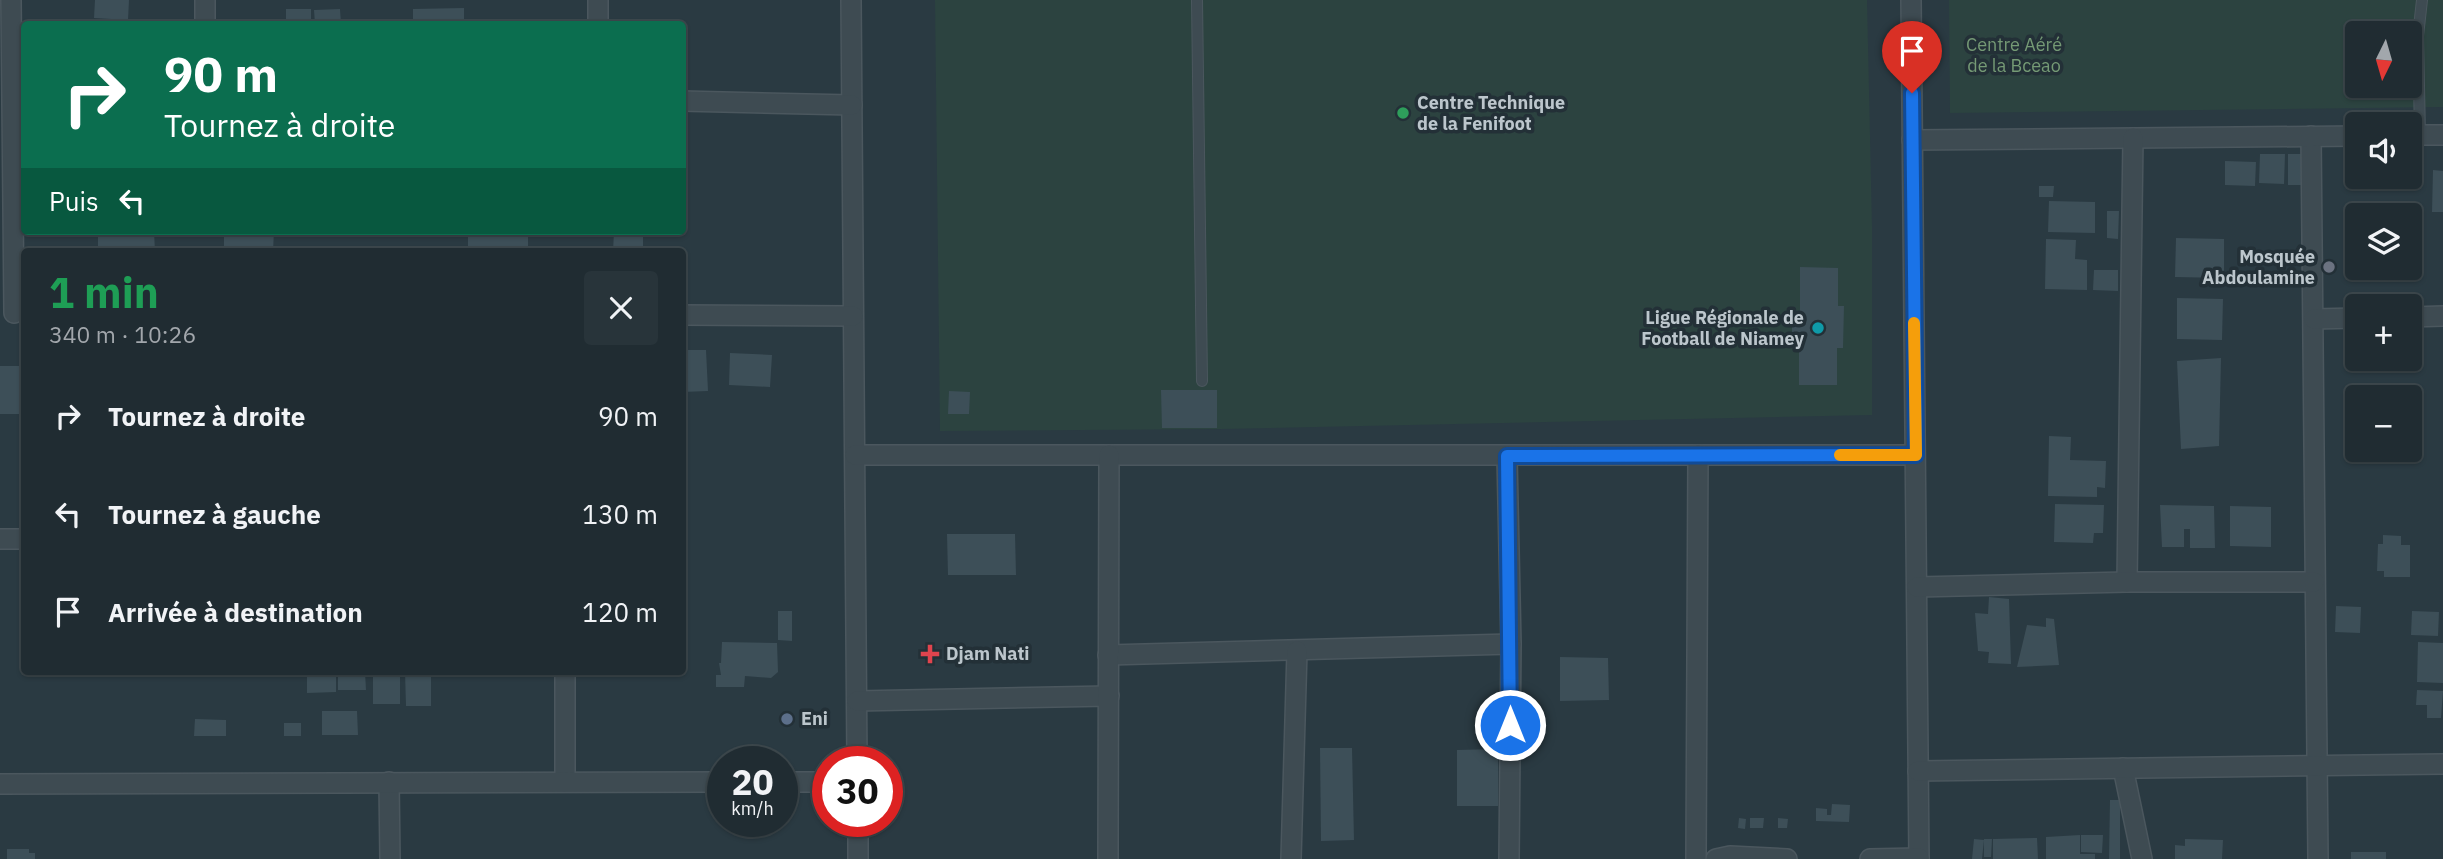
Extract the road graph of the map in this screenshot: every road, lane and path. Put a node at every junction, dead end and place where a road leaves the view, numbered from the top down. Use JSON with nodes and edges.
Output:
{"nodes":[{"id":1,"x":11,"y":0,"type":"edge"},
{"id":2,"x":205,"y":0,"type":"edge"},
{"id":3,"x":598,"y":0,"type":"edge"},
{"id":4,"x":851,"y":0,"type":"edge"},
{"id":5,"x":1197,"y":0,"type":"edge"},
{"id":6,"x":1911,"y":0,"type":"edge"},
{"id":7,"x":2422,"y":0,"type":"edge"},
{"id":8,"x":205,"y":21,"type":"edge"},
{"id":9,"x":598,"y":21,"type":"edge"},
{"id":10,"x":686,"y":101,"type":"edge"},
{"id":11,"x":18,"y":103,"type":"edge"},
{"id":12,"x":852,"y":105,"type":"junction"},
{"id":13,"x":2416,"y":112,"type":"edge"},
{"id":14,"x":2422,"y":135,"type":"edge"},
{"id":15,"x":2443,"y":135,"type":"edge"},
{"id":16,"x":2311,"y":136,"type":"junction"},
{"id":17,"x":2345,"y":136,"type":"edge"},
{"id":18,"x":2133,"y":138,"type":"junction"},
{"id":19,"x":1912,"y":140,"type":"junction"},
{"id":20,"x":13,"y":313,"type":"edge"},
{"id":21,"x":686,"y":315,"type":"edge"},
{"id":22,"x":853,"y":316,"type":"junction"},
{"id":23,"x":2443,"y":316,"type":"edge"},
{"id":24,"x":2422,"y":317,"type":"edge"},
{"id":25,"x":2345,"y":318,"type":"edge"},
{"id":26,"x":2314,"y":319,"type":"junction"},
{"id":27,"x":1202,"y":381,"type":"dead end"},
{"id":28,"x":855,"y":455,"type":"junction"},
{"id":29,"x":1109,"y":455,"type":"junction"},
{"id":30,"x":1698,"y":455,"type":"junction"},
{"id":31,"x":1916,"y":455,"type":"junction"},
{"id":32,"x":1507,"y":456,"type":"junction"},
{"id":33,"x":0,"y":539,"type":"edge"},
{"id":34,"x":21,"y":539,"type":"edge"},
{"id":35,"x":2127,"y":582,"type":"junction"},
{"id":36,"x":2314,"y":582,"type":"junction"},
{"id":37,"x":1917,"y":587,"type":"junction"},
{"id":38,"x":1511,"y":644,"type":"junction"},
{"id":39,"x":1297,"y":651,"type":"junction"},
{"id":40,"x":1108,"y":655,"type":"junction"},
{"id":41,"x":565,"y":675,"type":"edge"},
{"id":42,"x":1109,"y":696,"type":"junction"},
{"id":43,"x":857,"y":701,"type":"junction"},
{"id":44,"x":857,"y":746,"type":"edge"},
{"id":45,"x":2443,"y":764,"type":"edge"},
{"id":46,"x":2316,"y":766,"type":"junction"},
{"id":47,"x":2123,"y":768,"type":"junction"},
{"id":48,"x":1919,"y":771,"type":"junction"},
{"id":49,"x":389,"y":782,"type":"junction"},
{"id":50,"x":565,"y":782,"type":"junction"},
{"id":51,"x":707,"y":782,"type":"edge"},
{"id":52,"x":0,"y":784,"type":"edge"},
{"id":53,"x":858,"y":837,"type":"edge"},
{"id":54,"x":1919,"y":858,"type":"edge"},
{"id":55,"x":390,"y":859,"type":"edge"},
{"id":56,"x":858,"y":859,"type":"edge"},
{"id":57,"x":1108,"y":859,"type":"edge"},
{"id":58,"x":1292,"y":859,"type":"edge"},
{"id":59,"x":1509,"y":859,"type":"edge"},
{"id":60,"x":1696,"y":859,"type":"edge"},
{"id":61,"x":1716,"y":859,"type":"edge"},
{"id":62,"x":1787,"y":859,"type":"edge"},
{"id":63,"x":1870,"y":859,"type":"edge"},
{"id":64,"x":2142,"y":859,"type":"edge"},
{"id":65,"x":2318,"y":859,"type":"edge"}],
"edges":[{"from":1,"to":11,"type":"street"},
{"from":2,"to":8,"type":"street"},
{"from":3,"to":9,"type":"street"},
{"from":4,"to":12,"type":"street"},
{"from":5,"to":27,"type":"lane"},
{"from":6,"to":19,"type":"street"},
{"from":7,"to":13,"type":"lane"},
{"from":10,"to":12,"type":"street"},
{"from":11,"to":20,"type":"street"},
{"from":12,"to":22,"type":"street"},
{"from":14,"to":15,"type":"street"},
{"from":16,"to":17,"type":"street"},
{"from":16,"to":18,"type":"street"},
{"from":16,"to":26,"type":"street"},
{"from":18,"to":19,"type":"street"},
{"from":18,"to":35,"type":"street"},
{"from":19,"to":31,"type":"street"},
{"from":21,"to":22,"type":"street"},
{"from":22,"to":28,"type":"street"},
{"from":23,"to":24,"type":"street"},
{"from":25,"to":26,"type":"street"},
{"from":26,"to":36,"type":"street"},
{"from":28,"to":29,"type":"street"},
{"from":28,"to":43,"type":"street"},
{"from":29,"to":32,"type":"street"},
{"from":29,"to":40,"type":"street"},
{"from":30,"to":31,"type":"street"},
{"from":30,"to":32,"type":"street"},
{"from":30,"to":60,"type":"street"},
{"from":31,"to":37,"type":"street"},
{"from":32,"to":38,"type":"street"},
{"from":33,"to":34,"type":"street"},
{"from":35,"to":36,"type":"street"},
{"from":35,"to":37,"type":"street"},
{"from":36,"to":46,"type":"street"},
{"from":37,"to":48,"type":"street"},
{"from":38,"to":39,"type":"street"},
{"from":38,"to":59,"type":"street"},
{"from":39,"to":40,"type":"street"},
{"from":39,"to":58,"type":"street"},
{"from":40,"to":42,"type":"street"},
{"from":41,"to":50,"type":"street"},
{"from":42,"to":43,"type":"street"},
{"from":42,"to":57,"type":"street"},
{"from":43,"to":44,"type":"street"},
{"from":45,"to":46,"type":"street"},
{"from":46,"to":47,"type":"street"},
{"from":46,"to":65,"type":"street"},
{"from":47,"to":48,"type":"street"},
{"from":47,"to":64,"type":"street"},
{"from":48,"to":54,"type":"street"},
{"from":49,"to":50,"type":"street"},
{"from":49,"to":52,"type":"street"},
{"from":49,"to":55,"type":"street"},
{"from":50,"to":51,"type":"street"},
{"from":53,"to":56,"type":"street"},
{"from":54,"to":63,"type":"street"},
{"from":61,"to":62,"type":"street"}]}
